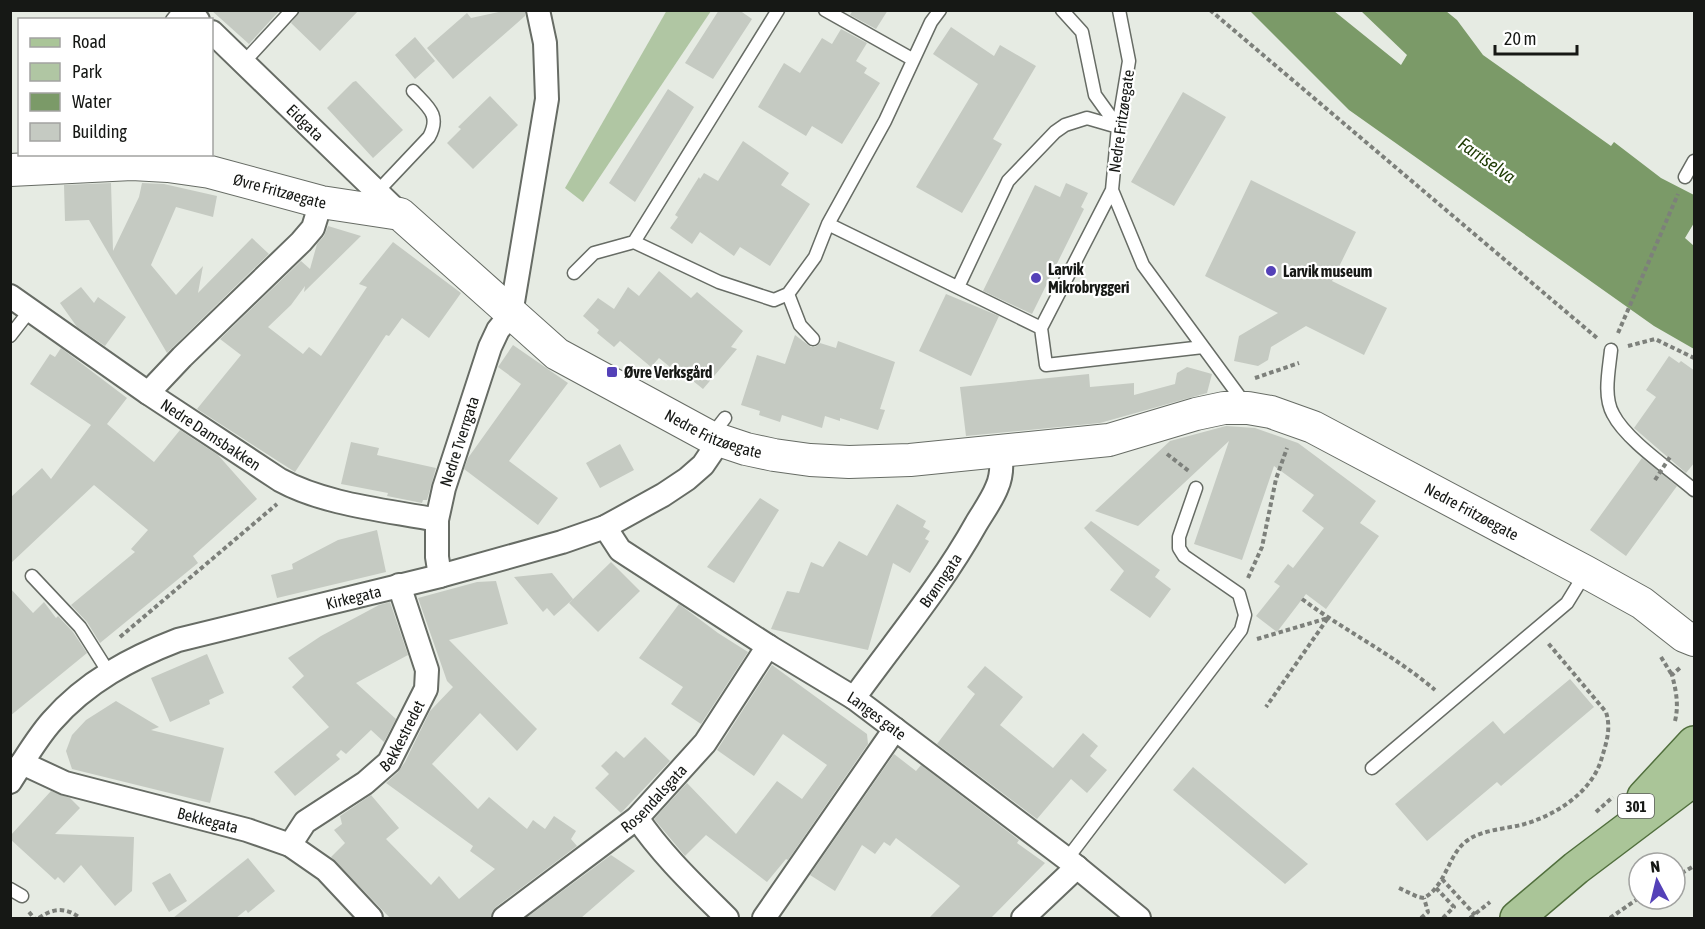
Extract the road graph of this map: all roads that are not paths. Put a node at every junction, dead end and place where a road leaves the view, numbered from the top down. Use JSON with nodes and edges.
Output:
{"nodes":[{"id":1,"x":292,"y":10,"type":"edge"},
{"id":2,"x":538,"y":10,"type":"edge"},
{"id":3,"x":778,"y":10,"type":"edge"},
{"id":4,"x":825,"y":10,"type":"edge"},
{"id":5,"x":940,"y":10,"type":"edge"},
{"id":6,"x":1062,"y":10,"type":"edge"},
{"id":7,"x":1119,"y":10,"type":"edge"},
{"id":8,"x":213,"y":33,"type":"edge"},
{"id":9,"x":912,"y":59,"type":"junction"},
{"id":10,"x":243,"y":63,"type":"junction"},
{"id":11,"x":413,"y":91,"type":"dead end"},
{"id":12,"x":1118,"y":127,"type":"junction"},
{"id":13,"x":1695,"y":161,"type":"edge"},
{"id":14,"x":10,"y":170,"type":"edge"},
{"id":15,"x":1685,"y":177,"type":"road end"},
{"id":16,"x":1112,"y":190,"type":"junction"},
{"id":17,"x":377,"y":192,"type":"junction"},
{"id":18,"x":321,"y":202,"type":"junction"},
{"id":19,"x":400,"y":214,"type":"junction"},
{"id":20,"x":828,"y":224,"type":"junction"},
{"id":21,"x":634,"y":242,"type":"junction"},
{"id":22,"x":574,"y":273,"type":"dead end"},
{"id":23,"x":958,"y":287,"type":"junction"},
{"id":24,"x":788,"y":294,"type":"junction"},
{"id":25,"x":10,"y":296,"type":"edge"},
{"id":26,"x":31,"y":309,"type":"junction"},
{"id":27,"x":512,"y":314,"type":"junction"},
{"id":28,"x":1041,"y":328,"type":"junction"},
{"id":29,"x":10,"y":336,"type":"edge"},
{"id":30,"x":813,"y":339,"type":"dead end"},
{"id":31,"x":1203,"y":347,"type":"junction"},
{"id":32,"x":1611,"y":350,"type":"road end"},
{"id":33,"x":148,"y":393,"type":"junction"},
{"id":34,"x":1240,"y":397,"type":"junction"},
{"id":35,"x":718,"y":432,"type":"junction"},
{"id":36,"x":1000,"y":451,"type":"junction"},
{"id":37,"x":1196,"y":488,"type":"dead end"},
{"id":38,"x":1695,"y":490,"type":"edge"},
{"id":39,"x":437,"y":520,"type":"junction"},
{"id":40,"x":605,"y":527,"type":"junction"},
{"id":41,"x":1586,"y":573,"type":"junction"},
{"id":42,"x":32,"y":576,"type":"dead end"},
{"id":43,"x":440,"y":576,"type":"junction"},
{"id":44,"x":399,"y":585,"type":"junction"},
{"id":45,"x":768,"y":646,"type":"junction"},
{"id":46,"x":1690,"y":647,"type":"edge"},
{"id":47,"x":104,"y":664,"type":"junction"},
{"id":48,"x":854,"y":698,"type":"junction"},
{"id":49,"x":895,"y":729,"type":"junction"},
{"id":50,"x":1684,"y":732,"type":"edge"},
{"id":51,"x":1372,"y":768,"type":"dead end"},
{"id":52,"x":16,"y":772,"type":"edge"},
{"id":53,"x":1695,"y":779,"type":"edge"},
{"id":54,"x":637,"y":818,"type":"junction"},
{"id":55,"x":291,"y":845,"type":"junction"},
{"id":56,"x":1072,"y":863,"type":"junction"},
{"id":57,"x":1576,"y":868,"type":"junction"},
{"id":58,"x":10,"y":889,"type":"edge"},
{"id":59,"x":22,"y":896,"type":"dead end"},
{"id":60,"x":1505,"y":909,"type":"edge"},
{"id":61,"x":371,"y":918,"type":"edge"},
{"id":62,"x":504,"y":918,"type":"edge"},
{"id":63,"x":727,"y":918,"type":"edge"},
{"id":64,"x":764,"y":918,"type":"edge"},
{"id":65,"x":1023,"y":918,"type":"edge"},
{"id":66,"x":1139,"y":918,"type":"edge"}],
"edges":[{"from":1,"to":10,"type":"lane"},
{"from":2,"to":27,"type":"street"},
{"from":3,"to":21,"type":"lane"},
{"from":4,"to":9,"type":"lane"},
{"from":5,"to":9,"type":"lane"},
{"from":6,"to":12,"type":"lane"},
{"from":7,"to":12,"type":"lane","name":"Nedre Fritzøegate"},
{"from":8,"to":10,"type":"street","name":"Eidgata"},
{"from":9,"to":20,"type":"lane"},
{"from":10,"to":17,"type":"street","name":"Eidgata"},
{"from":11,"to":17,"type":"lane"},
{"from":12,"to":16,"type":"lane","name":"Nedre Fritzøegate"},
{"from":12,"to":23,"type":"lane"},
{"from":13,"to":15,"type":"lane"},
{"from":14,"to":18,"type":"main road","name":"Øvre Fritzøegate"},
{"from":16,"to":28,"type":"lane"},
{"from":16,"to":31,"type":"lane","name":"Nedre Fritzøegate"},
{"from":17,"to":19,"type":"street","name":"Eidgata"},
{"from":18,"to":19,"type":"main road","name":"Øvre Fritzøegate"},
{"from":18,"to":33,"type":"street"},
{"from":19,"to":27,"type":"main road"},
{"from":20,"to":23,"type":"lane"},
{"from":20,"to":24,"type":"lane"},
{"from":21,"to":22,"type":"lane"},
{"from":21,"to":24,"type":"lane"},
{"from":23,"to":28,"type":"lane"},
{"from":24,"to":30,"type":"lane"},
{"from":25,"to":26,"type":"street","name":"Nedre Damsbakken"},
{"from":26,"to":29,"type":"lane"},
{"from":26,"to":33,"type":"street","name":"Nedre Damsbakken"},
{"from":27,"to":35,"type":"main road","name":"Nedre Fritzøegate"},
{"from":27,"to":39,"type":"street","name":"Nedre Tverrgata"},
{"from":28,"to":31,"type":"lane"},
{"from":31,"to":34,"type":"lane","name":"Nedre Fritzøegate"},
{"from":32,"to":38,"type":"lane"},
{"from":33,"to":39,"type":"street","name":"Nedre Damsbakken"},
{"from":34,"to":36,"type":"main road","name":"Nedre Fritzøegate"},
{"from":34,"to":41,"type":"main road","name":"Nedre Fritzøegate"},
{"from":35,"to":36,"type":"main road","name":"Nedre Fritzøegate"},
{"from":35,"to":40,"type":"street","name":"Kirkegata"},
{"from":36,"to":48,"type":"street","name":"Brønngata"},
{"from":37,"to":56,"type":"lane"},
{"from":39,"to":43,"type":"street","name":"Nedre Tverrgata"},
{"from":40,"to":43,"type":"street","name":"Kirkegata"},
{"from":40,"to":45,"type":"street","name":"Langes gate"},
{"from":41,"to":46,"type":"main road","name":"Nedre Fritzøegate"},
{"from":41,"to":51,"type":"lane"},
{"from":42,"to":47,"type":"lane"},
{"from":43,"to":44,"type":"street","name":"Kirkegata"},
{"from":44,"to":47,"type":"street","name":"Kirkegata"},
{"from":44,"to":55,"type":"street","name":"Bekkestredet"},
{"from":45,"to":48,"type":"street","name":"Langes gate"},
{"from":45,"to":54,"type":"street","name":"Rosendalsgata"},
{"from":47,"to":52,"type":"street","name":"Kirkegata"},
{"from":48,"to":49,"type":"street","name":"Langes gate"},
{"from":49,"to":56,"type":"street","name":"Langes gate"},
{"from":49,"to":64,"type":"street"},
{"from":50,"to":57,"type":"main road","number":"301"},
{"from":52,"to":55,"type":"street","name":"Bekkegata"},
{"from":53,"to":57,"type":"main road","number":"301"},
{"from":54,"to":62,"type":"street","name":"Rosendalsgata"},
{"from":54,"to":63,"type":"street"},
{"from":55,"to":61,"type":"street","name":"Bekkegata"},
{"from":56,"to":65,"type":"street"},
{"from":56,"to":66,"type":"street","name":"Langes gate"},
{"from":57,"to":60,"type":"main road","number":"301"},
{"from":58,"to":59,"type":"lane"}]}
